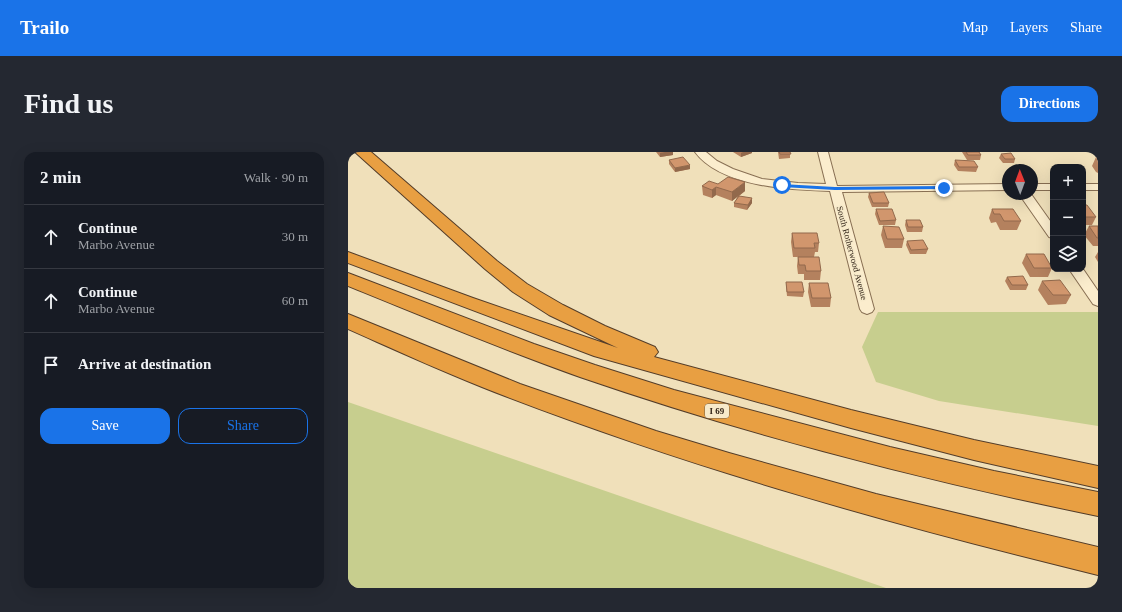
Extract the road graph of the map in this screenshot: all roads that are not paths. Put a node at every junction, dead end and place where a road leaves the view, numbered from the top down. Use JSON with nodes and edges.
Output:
{"nodes":[{"id":1,"x":362,"y":152,"type":"edge"},
{"id":2,"x":700,"y":152,"type":"edge"},
{"id":3,"x":823,"y":152,"type":"edge"},
{"id":4,"x":1038,"y":187,"type":"edge"},
{"id":5,"x":1050,"y":187,"type":"edge"},
{"id":6,"x":1086,"y":187,"type":"edge"},
{"id":7,"x":1098,"y":187,"type":"edge"},
{"id":8,"x":834,"y":188,"type":"junction"},
{"id":9,"x":1002,"y":188,"type":"edge"},
{"id":10,"x":1029,"y":200,"type":"edge"},
{"id":11,"x":1050,"y":230,"type":"edge"},
{"id":12,"x":348,"y":257,"type":"edge"},
{"id":13,"x":1078,"y":272,"type":"edge"},
{"id":14,"x":348,"y":279,"type":"edge"},
{"id":15,"x":1098,"y":301,"type":"edge"},
{"id":16,"x":867,"y":309,"type":"dead end"},
{"id":17,"x":348,"y":321,"type":"edge"},
{"id":18,"x":348,"y":338,"type":"edge"},
{"id":19,"x":741,"y":389,"type":"junction"},
{"id":20,"x":512,"y":390,"type":"junction"},
{"id":21,"x":1098,"y":477,"type":"edge"},
{"id":22,"x":1098,"y":504,"type":"edge"},
{"id":23,"x":1098,"y":561,"type":"edge"}],
"edges":[{"from":1,"to":19,"type":"highway"},
{"from":2,"to":8,"type":"street"},
{"from":3,"to":8,"type":"street","name":"South Rotherwood Avenue"},
{"from":4,"to":5,"type":"street"},
{"from":6,"to":7,"type":"street"},
{"from":8,"to":9,"type":"street"},
{"from":8,"to":16,"type":"street","name":"South Rotherwood Avenue"},
{"from":10,"to":11,"type":"street"},
{"from":12,"to":19,"type":"highway"},
{"from":13,"to":15,"type":"street"},
{"from":14,"to":22,"type":"highway","number":"I 69"},
{"from":17,"to":20,"type":"highway"},
{"from":18,"to":20,"type":"highway"},
{"from":19,"to":21,"type":"highway"},
{"from":20,"to":23,"type":"highway"}]}
